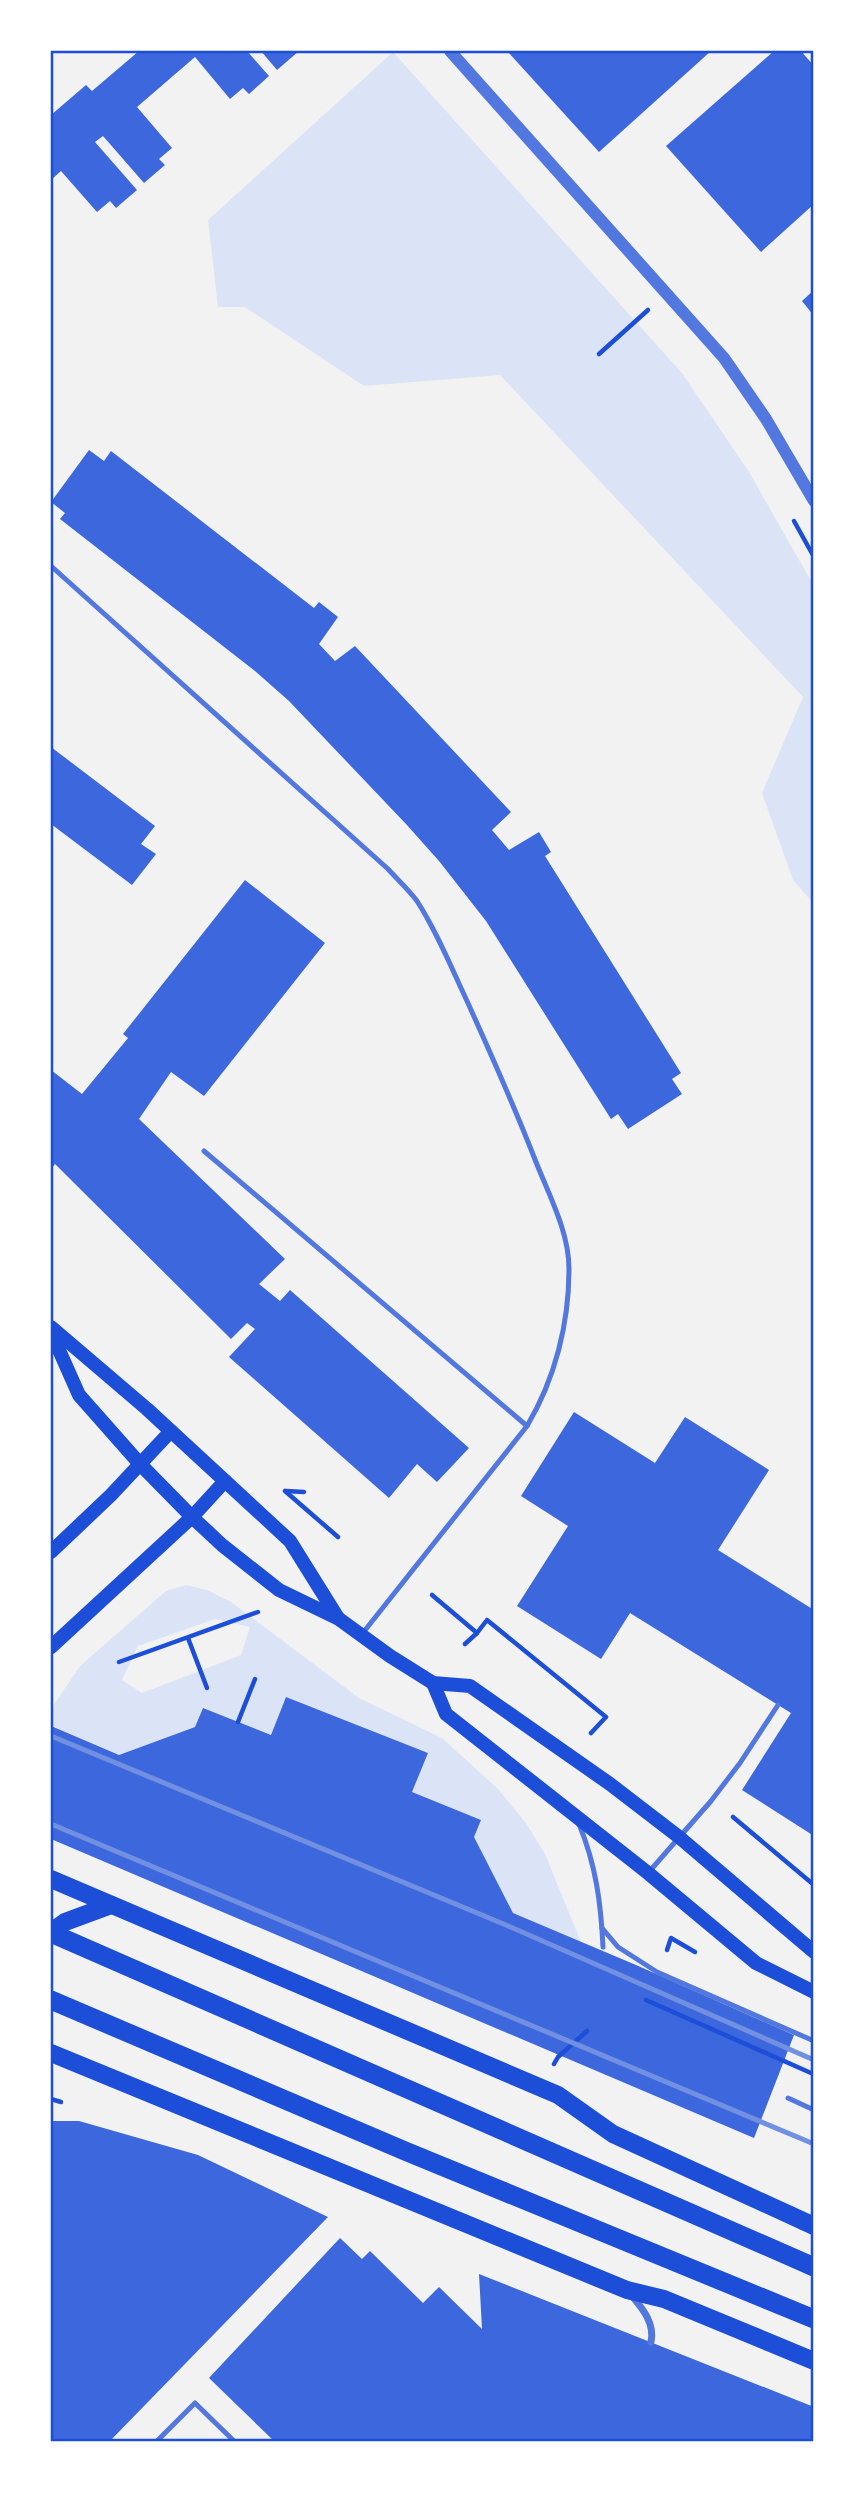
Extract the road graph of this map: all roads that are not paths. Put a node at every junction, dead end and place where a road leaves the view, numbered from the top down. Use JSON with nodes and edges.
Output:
{"nodes":[{"id":1,"x":450,"y":51,"type":"edge"},
{"id":2,"x":814,"y":501,"type":"edge"},
{"id":3,"x":51,"y":566,"type":"edge"},
{"id":4,"x":204,"y":1151,"type":"dead end"},
{"id":5,"x":51,"y":1329,"type":"edge"},
{"id":6,"x":527,"y":1426,"type":"junction"},
{"id":7,"x":171,"y":1431,"type":"junction"},
{"id":8,"x":140,"y":1464,"type":"junction"},
{"id":9,"x":225,"y":1481,"type":"junction"},
{"id":10,"x":192,"y":1517,"type":"junction"},
{"id":11,"x":51,"y":1552,"type":"edge"},
{"id":12,"x":339,"y":1619,"type":"junction"},
{"id":13,"x":362,"y":1634,"type":"junction"},
{"id":14,"x":51,"y":1647,"type":"edge"},
{"id":15,"x":433,"y":1683,"type":"junction"},
{"id":16,"x":778,"y":1705,"type":"dead end"},
{"id":17,"x":575,"y":1815,"type":"junction"},
{"id":18,"x":679,"y":1838,"type":"junction"},
{"id":19,"x":648,"y":1873,"type":"junction"},
{"id":20,"x":51,"y":1879,"type":"edge"},
{"id":21,"x":111,"y":1905,"type":"junction"},
{"id":22,"x":602,"y":1928,"type":"junction"},
{"id":23,"x":51,"y":1933,"type":"edge"},
{"id":24,"x":603,"y":1947,"type":"dead end"},
{"id":25,"x":814,"y":1952,"type":"edge"},
{"id":26,"x":814,"y":1992,"type":"edge"},
{"id":27,"x":51,"y":2000,"type":"edge"},
{"id":28,"x":814,"y":2041,"type":"edge"},
{"id":29,"x":51,"y":2053,"type":"edge"},
{"id":30,"x":788,"y":2098,"type":"dead end"},
{"id":31,"x":814,"y":2110,"type":"edge"},
{"id":32,"x":814,"y":2226,"type":"edge"},
{"id":33,"x":814,"y":2267,"type":"edge"},
{"id":34,"x":627,"y":2290,"type":"junction"},
{"id":35,"x":814,"y":2319,"type":"edge"},
{"id":36,"x":651,"y":2342,"type":"dead end"},
{"id":37,"x":814,"y":2361,"type":"edge"},
{"id":38,"x":156,"y":2442,"type":"edge"},
{"id":39,"x":235,"y":2442,"type":"edge"}],
"edges":[{"from":1,"to":2,"type":"street"},
{"from":3,"to":6,"type":"lane"},
{"from":4,"to":6,"type":"lane"},
{"from":5,"to":7,"type":"main road"},
{"from":5,"to":8,"type":"main road"},
{"from":6,"to":13,"type":"lane"},
{"from":7,"to":8,"type":"main road"},
{"from":7,"to":9,"type":"main road"},
{"from":8,"to":10,"type":"main road"},
{"from":8,"to":11,"type":"main road"},
{"from":9,"to":10,"type":"main road"},
{"from":9,"to":12,"type":"main road"},
{"from":10,"to":12,"type":"main road"},
{"from":10,"to":14,"type":"main road"},
{"from":12,"to":13,"type":"main road"},
{"from":13,"to":15,"type":"main road"},
{"from":15,"to":17,"type":"main road"},
{"from":15,"to":18,"type":"main road"},
{"from":16,"to":18,"type":"lane"},
{"from":17,"to":19,"type":"main road"},
{"from":17,"to":22,"type":"lane"},
{"from":18,"to":19,"type":"lane"},
{"from":18,"to":25,"type":"main road"},
{"from":19,"to":26,"type":"main road"},
{"from":20,"to":21,"type":"main road"},
{"from":21,"to":23,"type":"main road"},
{"from":21,"to":32,"type":"main road"},
{"from":22,"to":24,"type":"lane"},
{"from":22,"to":28,"type":"lane"},
{"from":23,"to":33,"type":"highway"},
{"from":27,"to":35,"type":"highway"},
{"from":29,"to":34,"type":"main road"},
{"from":30,"to":31,"type":"lane"},
{"from":34,"to":36,"type":"street"},
{"from":34,"to":37,"type":"main road"},
{"from":38,"to":39,"type":"lane"}]}
